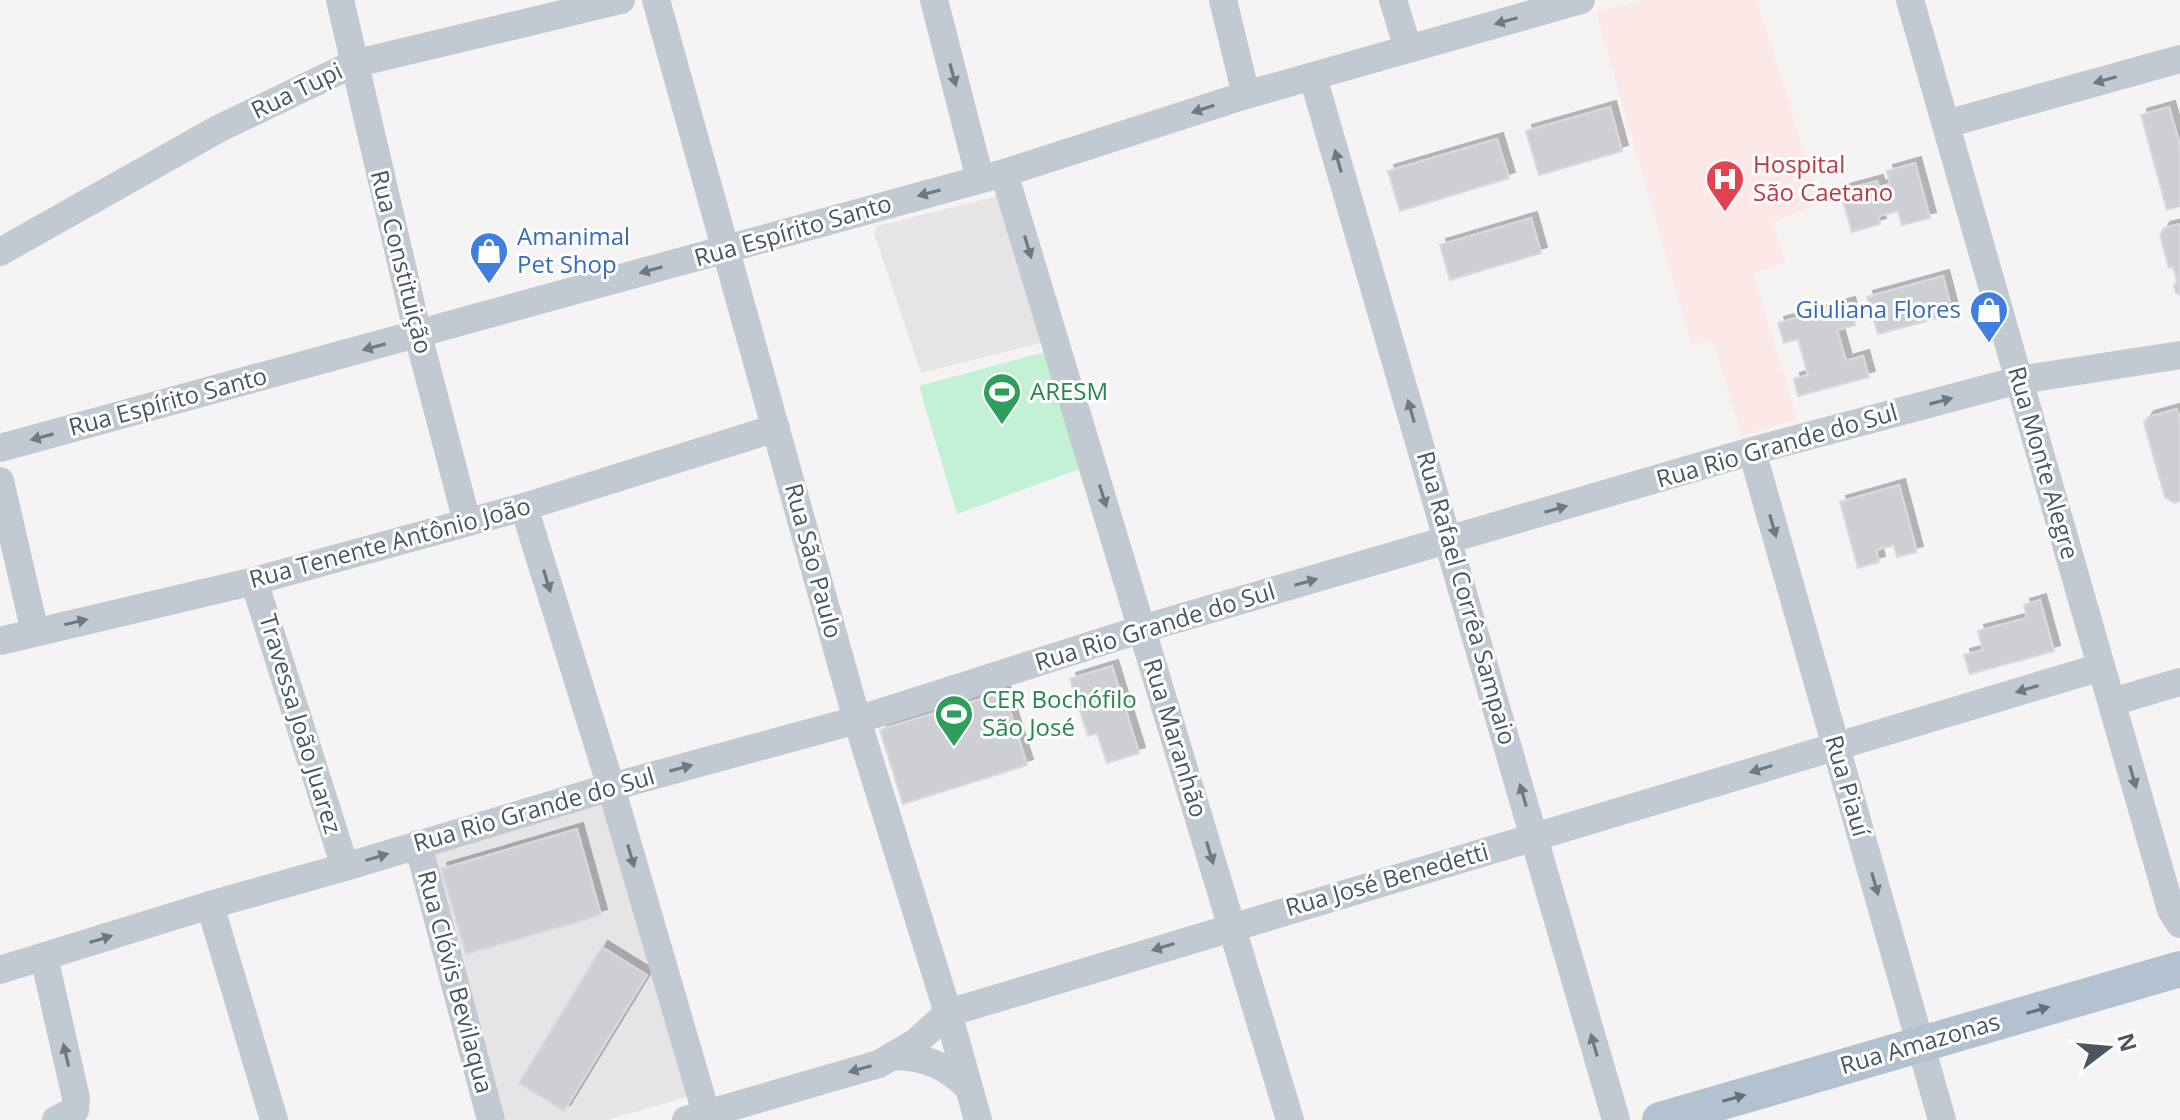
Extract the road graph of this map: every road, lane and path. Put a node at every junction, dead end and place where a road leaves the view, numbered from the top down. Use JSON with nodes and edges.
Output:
{"nodes":[{"id":1,"x":340,"y":0,"type":"edge"},
{"id":2,"x":621,"y":0,"type":"edge"},
{"id":3,"x":656,"y":0,"type":"edge"},
{"id":4,"x":934,"y":0,"type":"edge"},
{"id":5,"x":1223,"y":0,"type":"edge"},
{"id":6,"x":1393,"y":0,"type":"edge"},
{"id":7,"x":1581,"y":0,"type":"edge"},
{"id":8,"x":1910,"y":0,"type":"edge"},
{"id":9,"x":1408,"y":49,"type":"junction"},
{"id":10,"x":2180,"y":59,"type":"edge"},
{"id":11,"x":353,"y":64,"type":"junction"},
{"id":12,"x":1313,"y":77,"type":"junction"},
{"id":13,"x":1246,"y":95,"type":"junction"},
{"id":14,"x":1946,"y":124,"type":"junction"},
{"id":15,"x":992,"y":176,"type":"junction"},
{"id":16,"x":725,"y":249,"type":"junction"},
{"id":17,"x":0,"y":252,"type":"edge"},
{"id":18,"x":418,"y":335,"type":"junction"},
{"id":19,"x":2180,"y":355,"type":"edge"},
{"id":20,"x":2019,"y":380,"type":"junction"},
{"id":21,"x":776,"y":428,"type":"junction"},
{"id":22,"x":0,"y":448,"type":"edge"},
{"id":23,"x":1752,"y":451,"type":"junction"},
{"id":24,"x":0,"y":481,"type":"edge"},
{"id":25,"x":524,"y":507,"type":"junction"},
{"id":26,"x":467,"y":522,"type":"junction"},
{"id":27,"x":1449,"y":540,"type":"junction"},
{"id":28,"x":254,"y":581,"type":"junction"},
{"id":29,"x":1142,"y":629,"type":"junction"},
{"id":30,"x":35,"y":632,"type":"junction"},
{"id":31,"x":0,"y":641,"type":"edge"},
{"id":32,"x":2101,"y":667,"type":"junction"},
{"id":33,"x":2180,"y":682,"type":"edge"},
{"id":34,"x":2112,"y":702,"type":"junction"},
{"id":35,"x":857,"y":720,"type":"junction"},
{"id":36,"x":1835,"y":746,"type":"junction"},
{"id":37,"x":611,"y":787,"type":"junction"},
{"id":38,"x":1535,"y":837,"type":"junction"},
{"id":39,"x":418,"y":844,"type":"junction"},
{"id":40,"x":345,"y":867,"type":"junction"},
{"id":41,"x":210,"y":905,"type":"junction"},
{"id":42,"x":2180,"y":924,"type":"edge"},
{"id":43,"x":1232,"y":925,"type":"junction"},
{"id":44,"x":44,"y":957,"type":"junction"},
{"id":45,"x":2180,"y":969,"type":"edge"},
{"id":46,"x":0,"y":970,"type":"edge"},
{"id":47,"x":948,"y":1013,"type":"junction"},
{"id":48,"x":1920,"y":1044,"type":"junction"},
{"id":49,"x":896,"y":1056,"type":"junction"},
{"id":50,"x":968,"y":1087,"type":"junction"},
{"id":51,"x":696,"y":1116,"type":"edge"},
{"id":52,"x":56,"y":1120,"type":"edge"},
{"id":53,"x":274,"y":1120,"type":"edge"},
{"id":54,"x":491,"y":1120,"type":"edge"},
{"id":55,"x":978,"y":1120,"type":"edge"},
{"id":56,"x":1290,"y":1120,"type":"edge"},
{"id":57,"x":1616,"y":1120,"type":"edge"},
{"id":58,"x":1660,"y":1120,"type":"edge"},
{"id":59,"x":1942,"y":1120,"type":"edge"}],
"edges":[{"from":1,"to":11,"type":"street","name":"Rua Constituição"},
{"from":2,"to":11,"type":"street","name":"Rua Tupi"},
{"from":3,"to":16,"type":"street","name":"Rua São Paulo"},
{"from":4,"to":15,"type":"street","name":"Rua Maranhão","one_way":true},
{"from":5,"to":13,"type":"street"},
{"from":6,"to":9,"type":"street"},
{"from":7,"to":9,"type":"street","name":"Rua Espírito Santo","one_way":true},
{"from":8,"to":14,"type":"street","name":"Rua Monte Alegre"},
{"from":9,"to":12,"type":"street","name":"Rua Espírito Santo"},
{"from":10,"to":14,"type":"street","one_way":true},
{"from":11,"to":17,"type":"street","name":"Rua Tupi"},
{"from":11,"to":18,"type":"street","name":"Rua Constituição"},
{"from":12,"to":13,"type":"street","name":"Rua Espírito Santo"},
{"from":27,"to":12,"type":"street","name":"Rua Rafael Corrêa Sampaio","one_way":true},
{"from":13,"to":15,"type":"street","name":"Rua Espírito Santo","one_way":true},
{"from":14,"to":20,"type":"street","name":"Rua Monte Alegre"},
{"from":15,"to":16,"type":"street","name":"Rua Espírito Santo","one_way":true},
{"from":15,"to":29,"type":"street","name":"Rua Maranhão","one_way":true},
{"from":16,"to":18,"type":"street","name":"Rua Espírito Santo","one_way":true},
{"from":16,"to":21,"type":"street","name":"Rua São Paulo"},
{"from":18,"to":22,"type":"street","name":"Rua Espírito Santo","one_way":true},
{"from":18,"to":26,"type":"street","name":"Rua Constituição"},
{"from":19,"to":20,"type":"street","name":"Rua Rio Grande do Sul"},
{"from":23,"to":20,"type":"street","name":"Rua Rio Grande do Sul","one_way":true},
{"from":20,"to":32,"type":"street","name":"Rua Monte Alegre"},
{"from":21,"to":25,"type":"street","name":"Rua Tenente Antônio João"},
{"from":21,"to":35,"type":"street","name":"Rua São Paulo"},
{"from":27,"to":23,"type":"street","name":"Rua Rio Grande do Sul","one_way":true},
{"from":23,"to":36,"type":"street","name":"Rua Piauí","one_way":true},
{"from":24,"to":30,"type":"street"},
{"from":25,"to":26,"type":"street","name":"Rua Tenente Antônio João"},
{"from":25,"to":37,"type":"street","one_way":true},
{"from":26,"to":28,"type":"street","name":"Rua Tenente Antônio João"},
{"from":29,"to":27,"type":"street","name":"Rua Rio Grande do Sul","one_way":true},
{"from":38,"to":27,"type":"street","name":"Rua Rafael Corrêa Sampaio","one_way":true},
{"from":30,"to":28,"type":"street","name":"Rua Tenente Antônio João","one_way":true},
{"from":28,"to":40,"type":"street","name":"Travessa João Juarez"},
{"from":29,"to":35,"type":"street","name":"Rua Rio Grande do Sul"},
{"from":29,"to":43,"type":"street","name":"Rua Maranhão","one_way":true},
{"from":30,"to":31,"type":"street","name":"Rua Tenente Antônio João"},
{"from":32,"to":34,"type":"street","name":"Rua Monte Alegre"},
{"from":32,"to":36,"type":"street","name":"Rua José Benedetti","one_way":true},
{"from":33,"to":34,"type":"street"},
{"from":34,"to":42,"type":"street","name":"Rua Monte Alegre","one_way":true},
{"from":37,"to":35,"type":"street","name":"Rua Rio Grande do Sul","one_way":true},
{"from":35,"to":47,"type":"street","name":"Rua São Paulo"},
{"from":36,"to":38,"type":"street","name":"Rua José Benedetti","one_way":true},
{"from":36,"to":48,"type":"street","name":"Rua Piauí","one_way":true},
{"from":37,"to":39,"type":"street","name":"Rua Rio Grande do Sul"},
{"from":37,"to":51,"type":"street","one_way":true},
{"from":38,"to":43,"type":"street","name":"Rua José Benedetti"},
{"from":57,"to":38,"type":"street","name":"Rua Rafael Corrêa Sampaio","one_way":true},
{"from":40,"to":39,"type":"street","name":"Rua Rio Grande do Sul","one_way":true},
{"from":39,"to":54,"type":"street","name":"Rua Clóvis Bevilaqua"},
{"from":40,"to":41,"type":"street","name":"Rua Rio Grande do Sul"},
{"from":44,"to":41,"type":"street","name":"Rua Rio Grande do Sul","one_way":true},
{"from":41,"to":53,"type":"street"},
{"from":43,"to":47,"type":"street","name":"Rua José Benedetti","one_way":true},
{"from":43,"to":56,"type":"street","name":"Rua Maranhão"},
{"from":44,"to":46,"type":"street","name":"Rua Rio Grande do Sul"},
{"from":52,"to":44,"type":"street","one_way":true},
{"from":48,"to":45,"type":"main road","name":"Rua Amazonas","one_way":true},
{"from":47,"to":49,"type":"street","name":"Rua José Benedetti"},
{"from":47,"to":50,"type":"street","name":"Rua São Paulo"},
{"from":58,"to":48,"type":"main road","name":"Rua Amazonas","one_way":true},
{"from":48,"to":59,"type":"street","name":"Rua Piauí"},
{"from":49,"to":50,"type":"street"},
{"from":49,"to":51,"type":"street","name":"Rua José Benedetti","one_way":true},
{"from":50,"to":55,"type":"street","name":"Rua São Paulo"}]}
